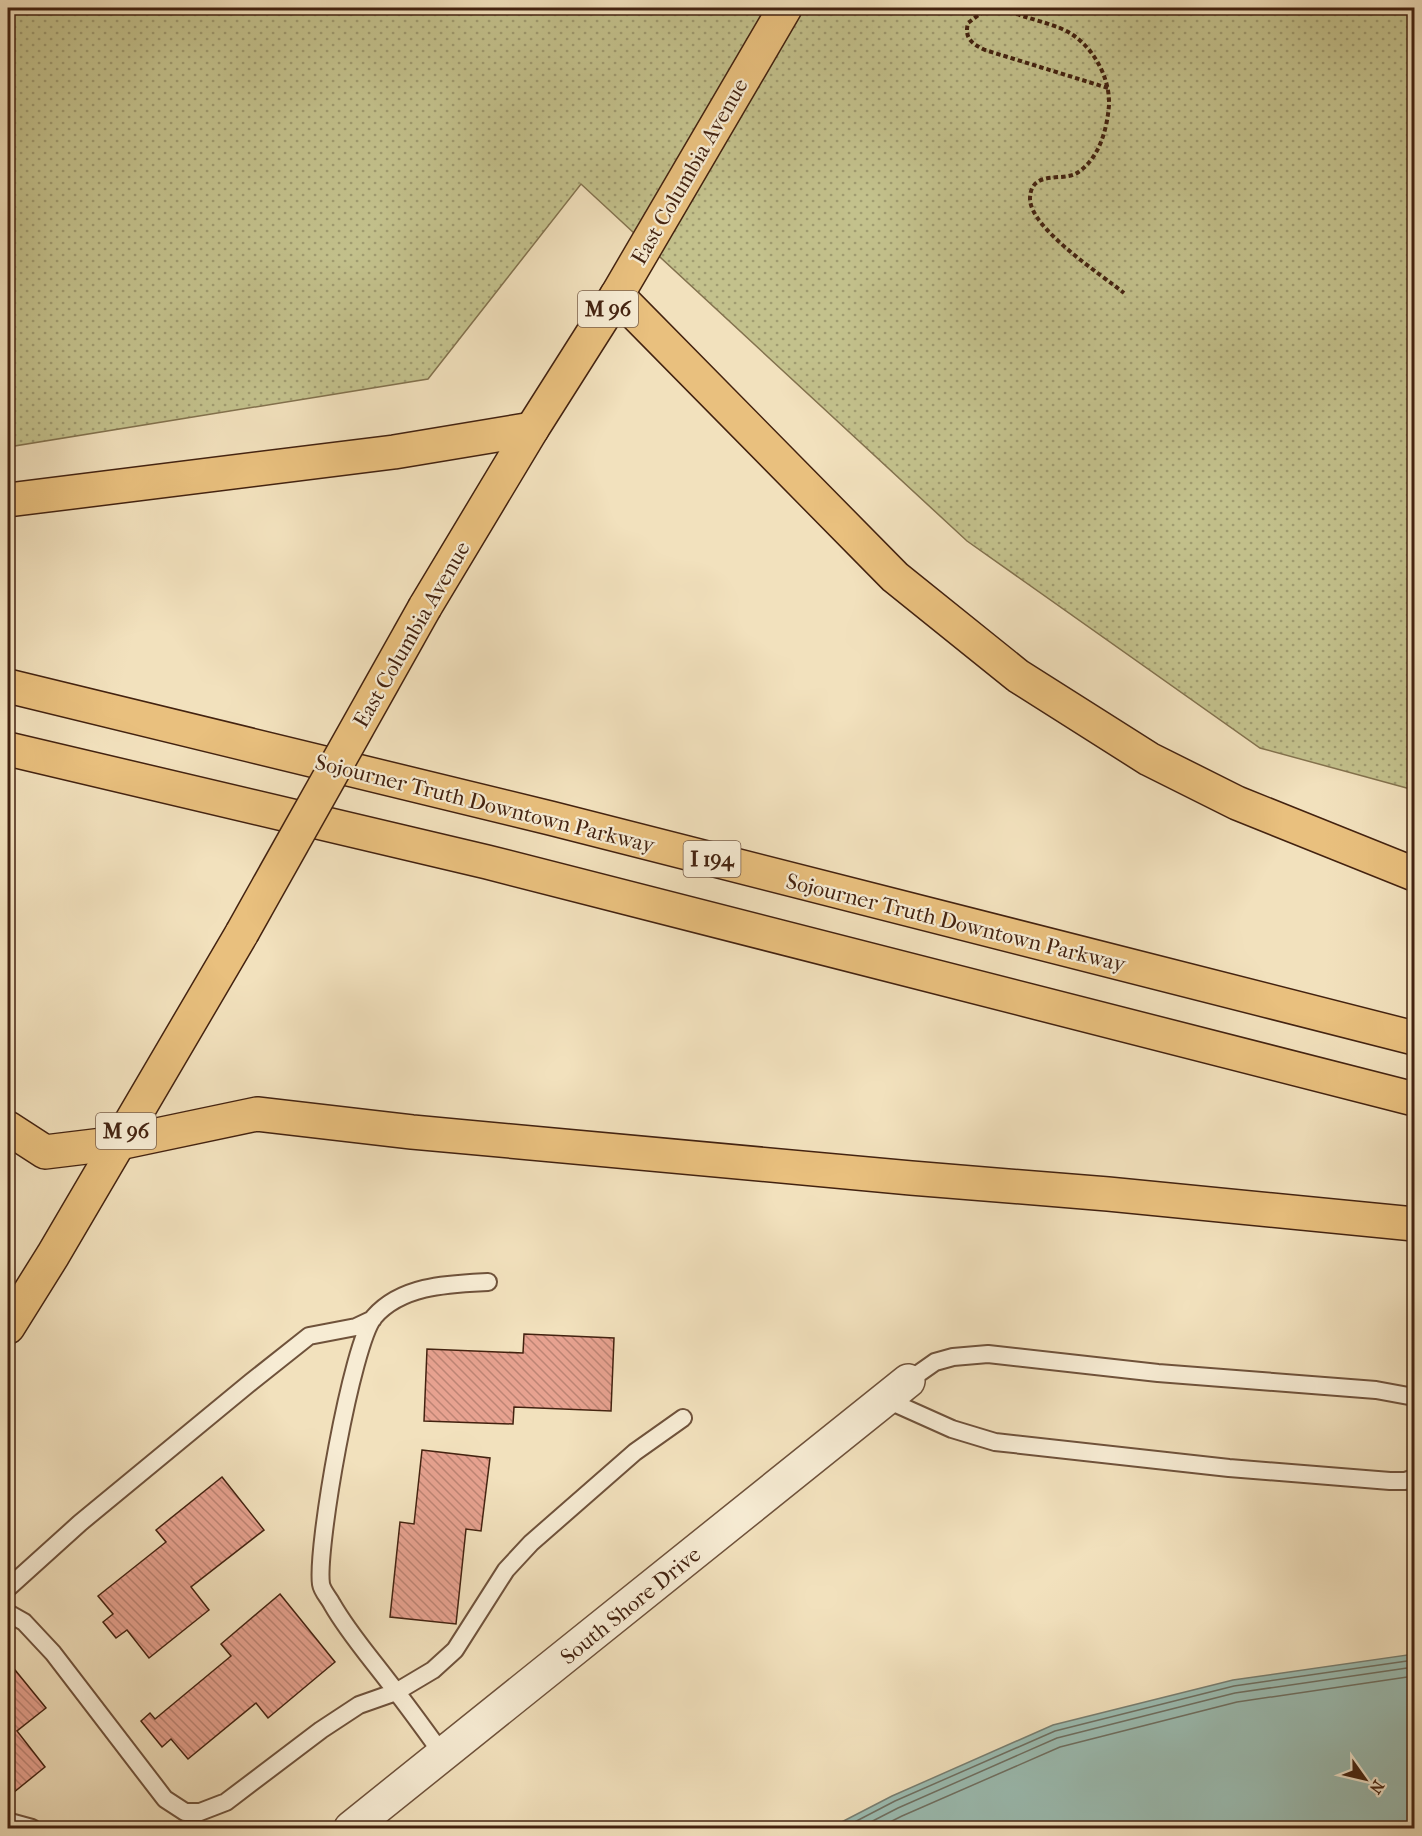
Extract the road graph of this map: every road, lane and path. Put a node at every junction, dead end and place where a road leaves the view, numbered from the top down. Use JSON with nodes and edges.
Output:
{"nodes":[{"id":1,"x":785,"y":8,"type":"edge"},
{"id":2,"x":1108,"y":88,"type":"junction"},
{"id":3,"x":1124,"y":293,"type":"dead end"},
{"id":4,"x":617,"y":295,"type":"junction"},
{"id":5,"x":532,"y":429,"type":"junction"},
{"id":6,"x":8,"y":500,"type":"edge"},
{"id":7,"x":8,"y":686,"type":"edge"},
{"id":8,"x":8,"y":749,"type":"edge"},
{"id":9,"x":1414,"y":874,"type":"edge"},
{"id":10,"x":1414,"y":1038,"type":"edge"},
{"id":11,"x":1414,"y":1099,"type":"edge"},
{"id":12,"x":8,"y":1128,"type":"edge"},
{"id":13,"x":119,"y":1143,"type":"junction"},
{"id":14,"x":1414,"y":1224,"type":"edge"},
{"id":15,"x":488,"y":1282,"type":"dead end"},
{"id":16,"x":373,"y":1318,"type":"junction"},
{"id":17,"x":8,"y":1327,"type":"edge"},
{"id":18,"x":896,"y":1390,"type":"junction"},
{"id":19,"x":1414,"y":1397,"type":"edge"},
{"id":20,"x":683,"y":1418,"type":"dead end"},
{"id":21,"x":1414,"y":1478,"type":"edge"},
{"id":22,"x":8,"y":1588,"type":"edge"},
{"id":23,"x":8,"y":1613,"type":"edge"},
{"id":24,"x":396,"y":1692,"type":"junction"},
{"id":25,"x":443,"y":1755,"type":"junction"},
{"id":26,"x":8,"y":1823,"type":"edge"},
{"id":27,"x":32,"y":1828,"type":"edge"},
{"id":28,"x":351,"y":1828,"type":"edge"}],
"edges":[{"from":1,"to":4,"type":"main road","name":"East Columbia Avenue","number":"M 96"},
{"from":2,"to":2,"type":"path"},
{"from":2,"to":3,"type":"path"},
{"from":4,"to":5,"type":"main road","name":"East Columbia Avenue","number":"M 96"},
{"from":4,"to":9,"type":"main road"},
{"from":5,"to":6,"type":"main road"},
{"from":5,"to":13,"type":"main road","name":"East Columbia Avenue","number":"M 96","bridge":true},
{"from":7,"to":10,"type":"main road","name":"Sojourner Truth Downtown Parkway","number":"I 194"},
{"from":8,"to":11,"type":"main road"},
{"from":12,"to":13,"type":"main road"},
{"from":13,"to":14,"type":"main road"},
{"from":13,"to":17,"type":"main road","name":"East Columbia Avenue","number":"M 96"},
{"from":15,"to":16,"type":"lane"},
{"from":16,"to":22,"type":"lane"},
{"from":16,"to":24,"type":"lane"},
{"from":18,"to":19,"type":"lane"},
{"from":18,"to":21,"type":"lane"},
{"from":18,"to":25,"type":"street","name":"South Shore Drive"},
{"from":20,"to":24,"type":"lane"},
{"from":23,"to":24,"type":"lane"},
{"from":24,"to":25,"type":"lane"},
{"from":25,"to":28,"type":"street","name":"South Shore Drive"},
{"from":26,"to":27,"type":"lane"}]}
